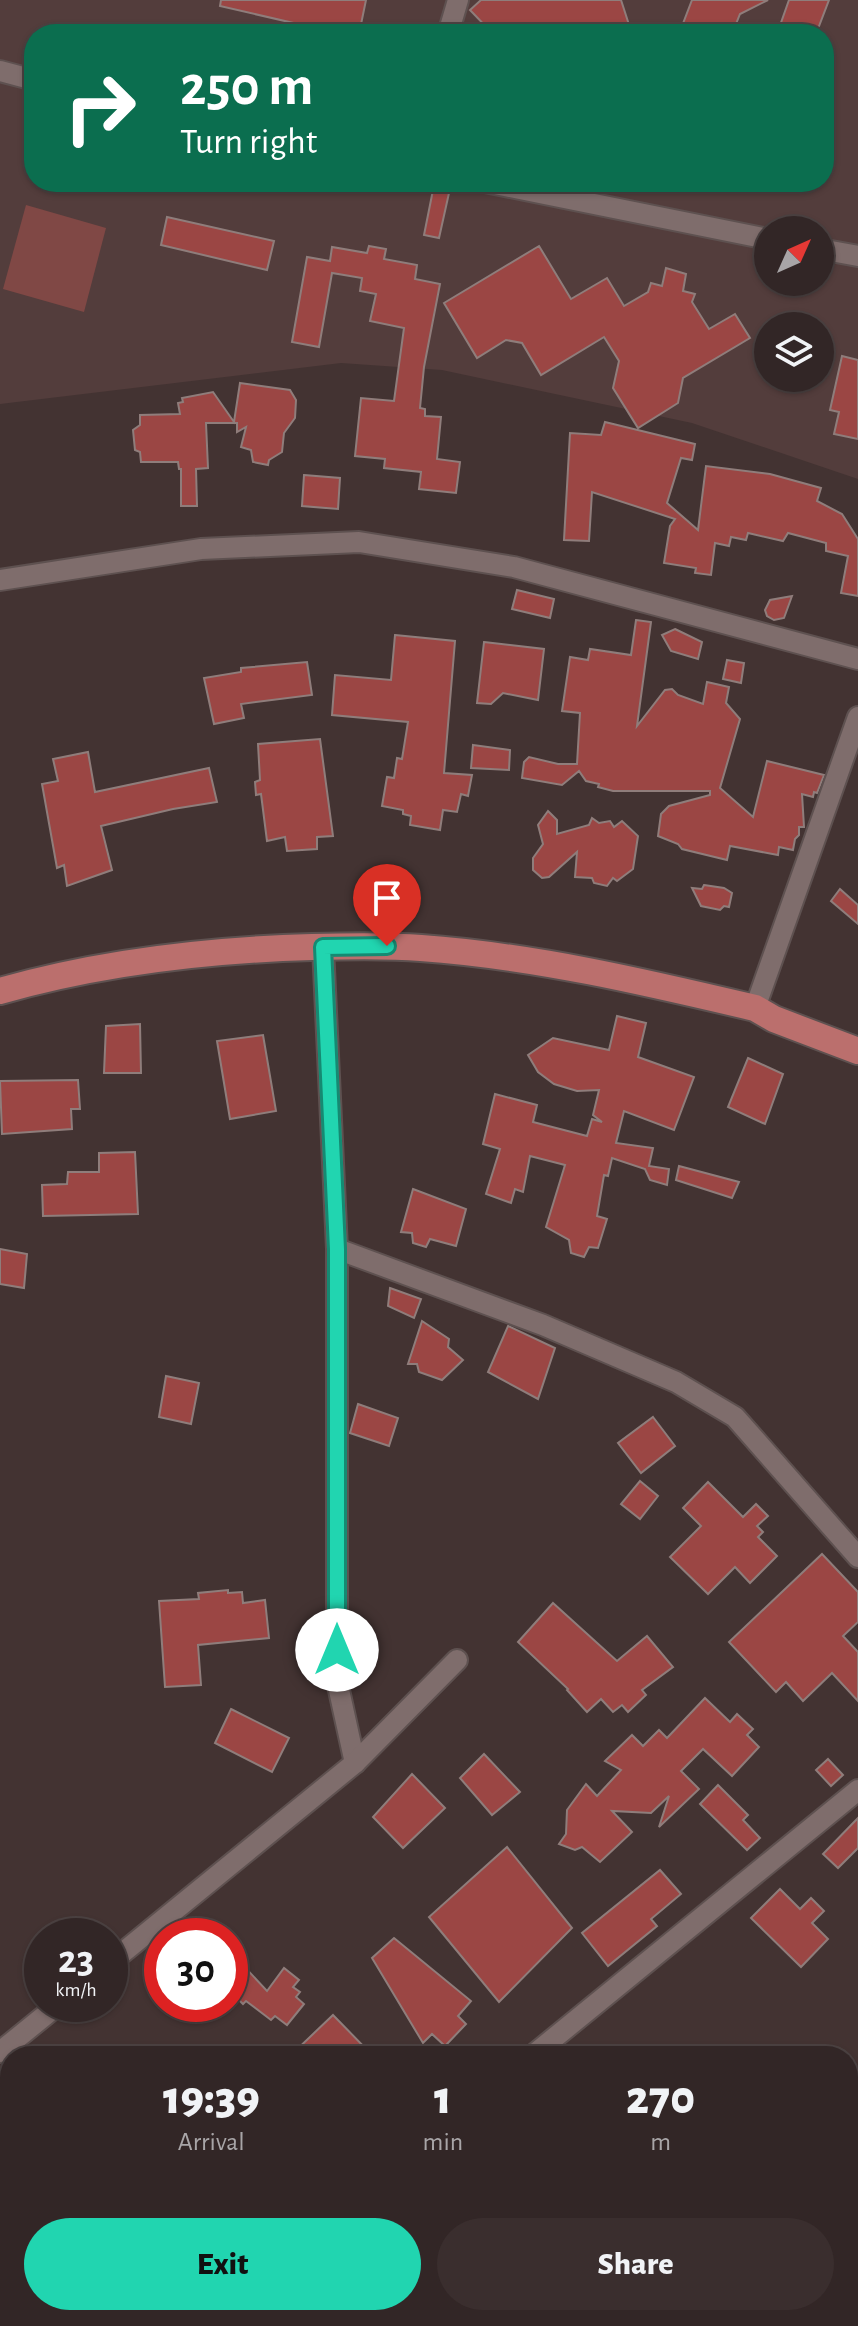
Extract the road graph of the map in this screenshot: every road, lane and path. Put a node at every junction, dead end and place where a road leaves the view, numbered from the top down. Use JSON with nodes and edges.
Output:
{"nodes":[{"id":1,"x":458,"y":0,"type":"edge"},
{"id":2,"x":451,"y":24,"type":"edge"},
{"id":3,"x":0,"y":71,"type":"edge"},
{"id":4,"x":24,"y":77,"type":"edge"},
{"id":5,"x":535,"y":192,"type":"edge"},
{"id":6,"x":754,"y":236,"type":"edge"},
{"id":7,"x":834,"y":252,"type":"edge"},
{"id":8,"x":858,"y":256,"type":"edge"},
{"id":9,"x":0,"y":580,"type":"edge"},
{"id":10,"x":858,"y":659,"type":"edge"},
{"id":11,"x":858,"y":717,"type":"edge"},
{"id":12,"x":323,"y":947,"type":"junction"},
{"id":13,"x":0,"y":991,"type":"edge"},
{"id":14,"x":755,"y":1008,"type":"junction"},
{"id":15,"x":858,"y":1051,"type":"edge"},
{"id":16,"x":337,"y":1249,"type":"junction"},
{"id":17,"x":858,"y":1557,"type":"edge"},
{"id":18,"x":457,"y":1660,"type":"dead end"},
{"id":19,"x":355,"y":1763,"type":"junction"},
{"id":20,"x":858,"y":1790,"type":"edge"},
{"id":21,"x":128,"y":1948,"type":"edge"},
{"id":22,"x":37,"y":2022,"type":"edge"},
{"id":23,"x":7,"y":2046,"type":"edge"},
{"id":24,"x":544,"y":2046,"type":"edge"}],
"edges":[{"from":1,"to":2,"type":"street"},
{"from":3,"to":4,"type":"street"},
{"from":5,"to":6,"type":"street"},
{"from":7,"to":8,"type":"street"},
{"from":9,"to":10,"type":"street"},
{"from":11,"to":14,"type":"street"},
{"from":12,"to":13,"type":"main road"},
{"from":12,"to":14,"type":"main road"},
{"from":12,"to":16,"type":"street"},
{"from":14,"to":15,"type":"main road"},
{"from":16,"to":17,"type":"street"},
{"from":16,"to":19,"type":"street"},
{"from":18,"to":19,"type":"street"},
{"from":19,"to":21,"type":"street"},
{"from":20,"to":24,"type":"street"},
{"from":22,"to":23,"type":"street"}]}
